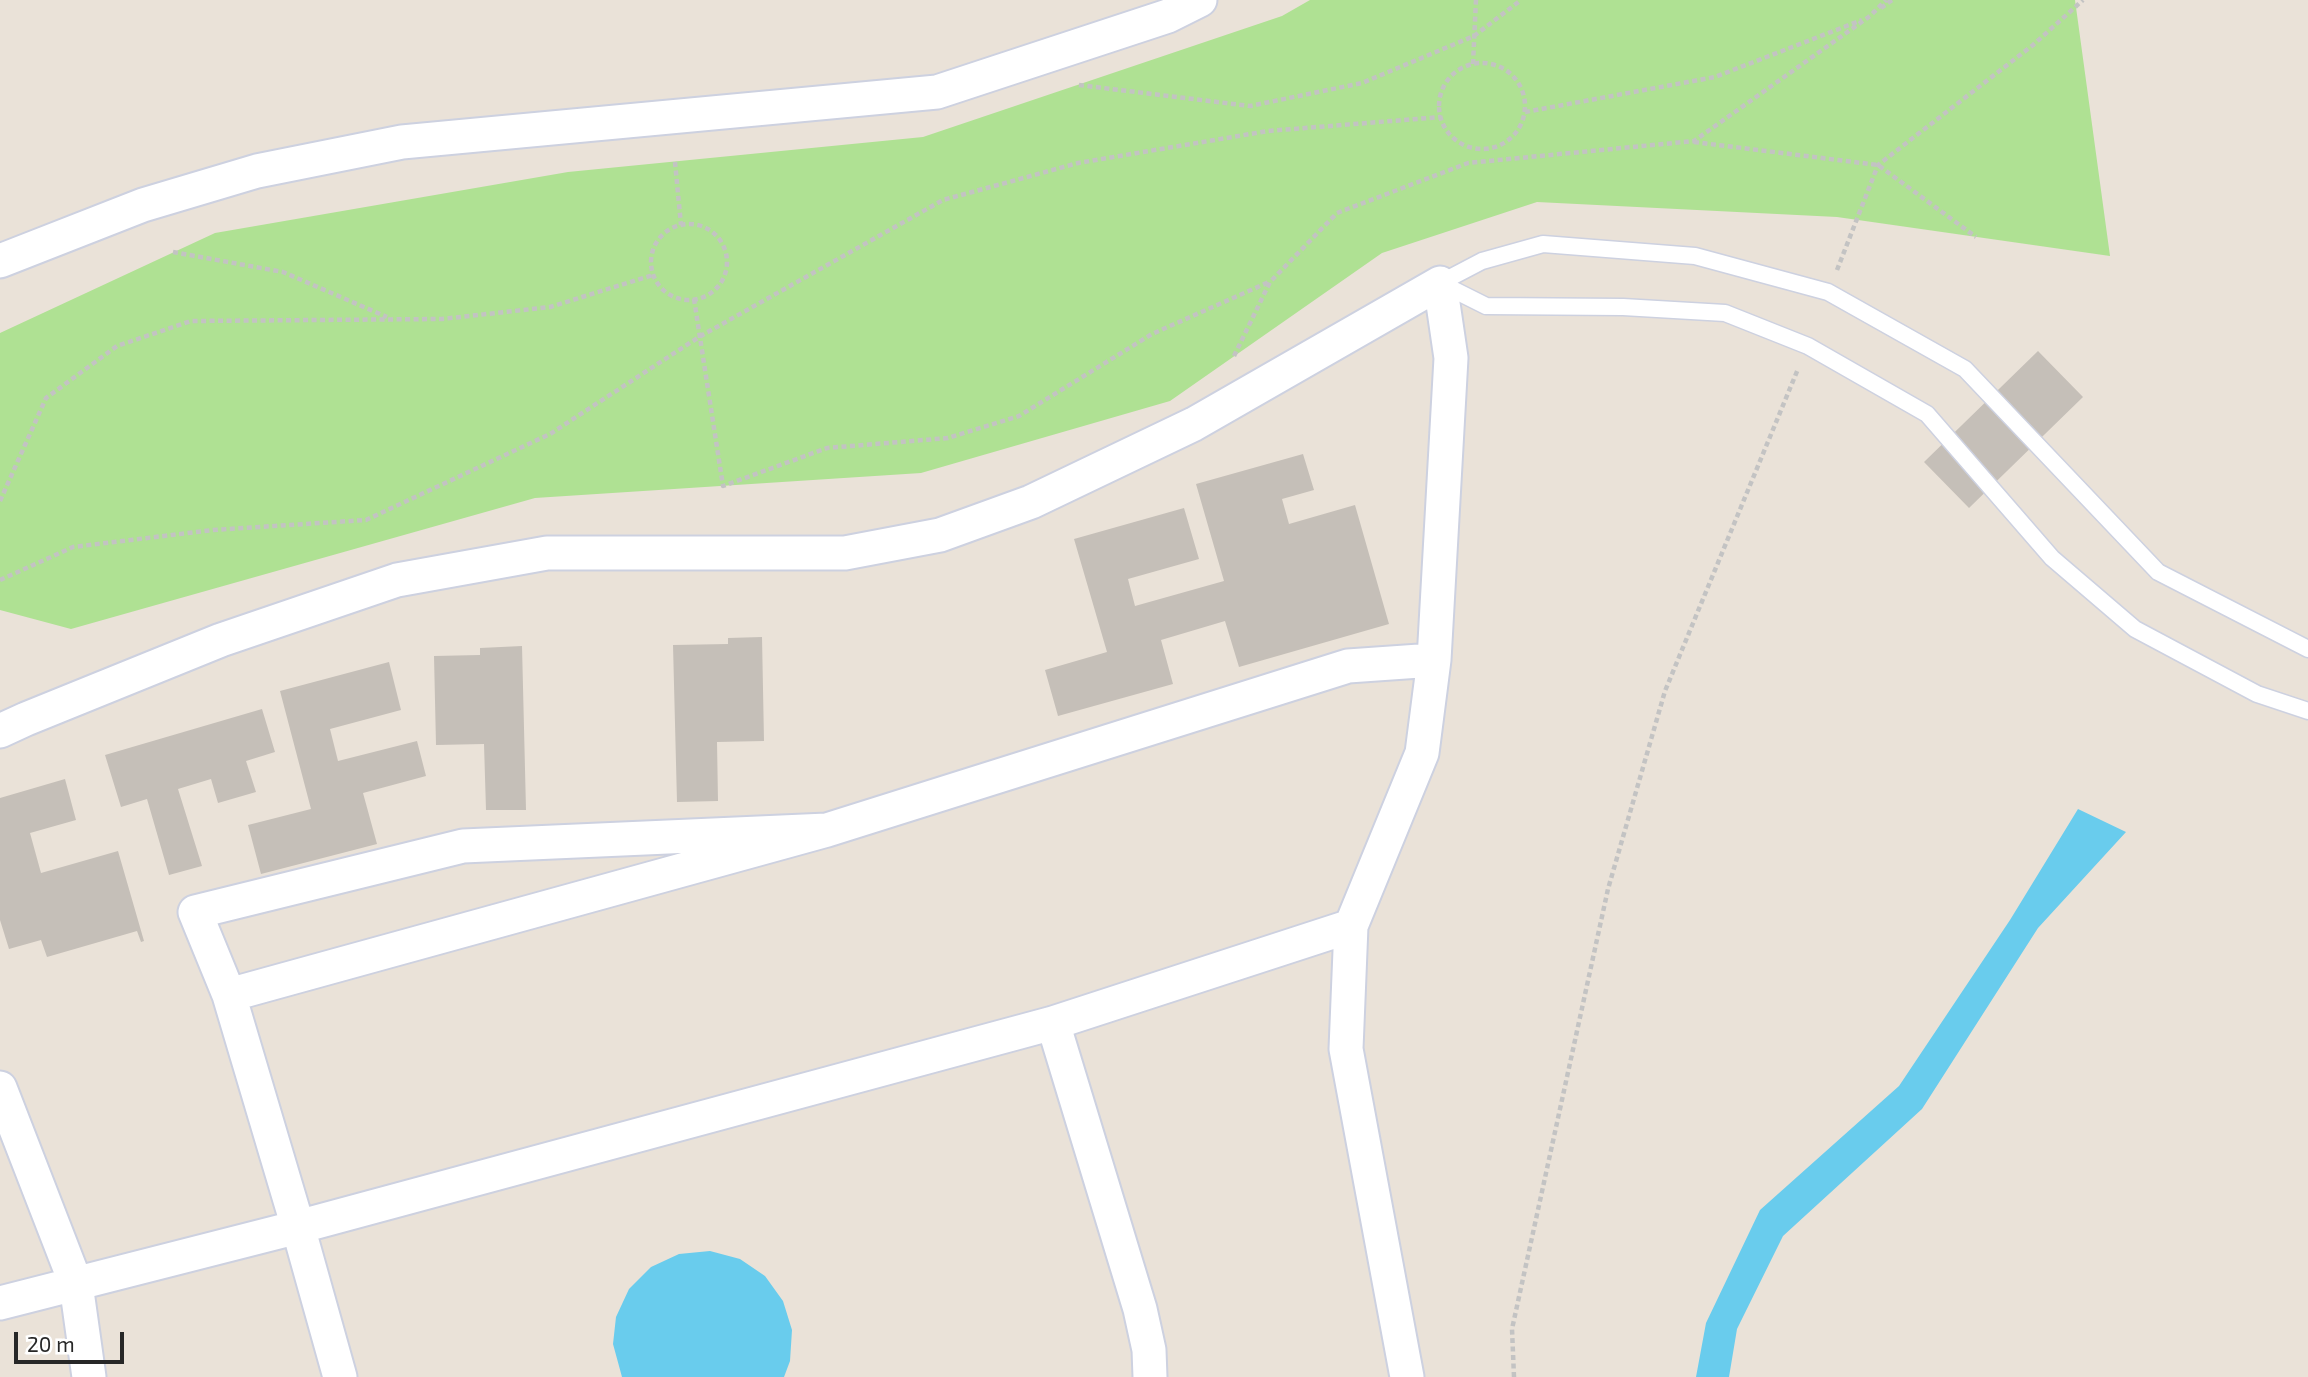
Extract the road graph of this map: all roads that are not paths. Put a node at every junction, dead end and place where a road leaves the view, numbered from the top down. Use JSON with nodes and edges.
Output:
{"nodes":[{"id":1,"x":1200,"y":0,"type":"edge"},
{"id":2,"x":0,"y":261,"type":"edge"},
{"id":3,"x":1440,"y":283,"type":"junction"},
{"id":4,"x":2308,"y":649,"type":"edge"},
{"id":5,"x":1434,"y":660,"type":"junction"},
{"id":6,"x":2308,"y":711,"type":"edge"},
{"id":7,"x":0,"y":731,"type":"edge"},
{"id":8,"x":827,"y":830,"type":"junction"},
{"id":9,"x":1351,"y":926,"type":"junction"},
{"id":10,"x":229,"y":995,"type":"junction"},
{"id":11,"x":1054,"y":1023,"type":"junction"},
{"id":12,"x":0,"y":1088,"type":"edge"},
{"id":13,"x":298,"y":1227,"type":"junction"},
{"id":14,"x":76,"y":1284,"type":"junction"},
{"id":15,"x":0,"y":1303,"type":"edge"},
{"id":16,"x":89,"y":1377,"type":"edge"},
{"id":17,"x":340,"y":1377,"type":"edge"},
{"id":18,"x":1150,"y":1377,"type":"edge"},
{"id":19,"x":1407,"y":1377,"type":"edge"}],
"edges":[{"from":1,"to":2,"type":"street"},
{"from":3,"to":4,"type":"lane"},
{"from":3,"to":5,"type":"street"},
{"from":3,"to":6,"type":"lane"},
{"from":3,"to":7,"type":"street"},
{"from":5,"to":8,"type":"street"},
{"from":5,"to":9,"type":"street"},
{"from":8,"to":10,"type":"street"},
{"from":8,"to":10,"type":"street"},
{"from":9,"to":11,"type":"street"},
{"from":9,"to":19,"type":"street"},
{"from":10,"to":13,"type":"street"},
{"from":11,"to":13,"type":"street"},
{"from":11,"to":18,"type":"street"},
{"from":12,"to":14,"type":"street"},
{"from":13,"to":14,"type":"street"},
{"from":13,"to":17,"type":"street"},
{"from":14,"to":15,"type":"street"},
{"from":14,"to":16,"type":"street"}]}
